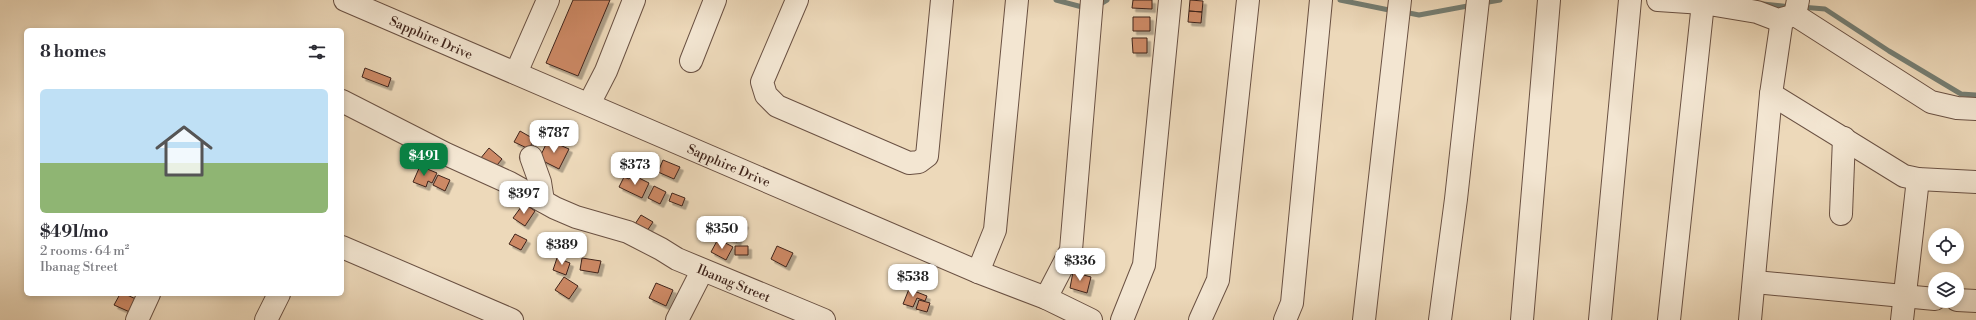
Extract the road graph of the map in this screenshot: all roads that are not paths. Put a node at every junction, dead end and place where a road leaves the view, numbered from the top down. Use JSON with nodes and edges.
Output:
{"nodes":[{"id":1,"x":548,"y":0,"type":"edge"},
{"id":2,"x":634,"y":0,"type":"edge"},
{"id":3,"x":715,"y":0,"type":"edge"},
{"id":4,"x":797,"y":0,"type":"edge"},
{"id":5,"x":942,"y":0,"type":"edge"},
{"id":6,"x":1017,"y":0,"type":"edge"},
{"id":7,"x":1092,"y":0,"type":"edge"},
{"id":8,"x":1170,"y":0,"type":"edge"},
{"id":9,"x":1248,"y":0,"type":"edge"},
{"id":10,"x":1321,"y":0,"type":"edge"},
{"id":11,"x":1400,"y":0,"type":"edge"},
{"id":12,"x":1478,"y":0,"type":"edge"},
{"id":13,"x":1549,"y":0,"type":"edge"},
{"id":14,"x":1630,"y":0,"type":"edge"},
{"id":15,"x":1658,"y":0,"type":"edge"},
{"id":16,"x":348,"y":1,"type":"edge"},
{"id":17,"x":1703,"y":3,"type":"junction"},
{"id":18,"x":1790,"y":12,"type":"edge"},
{"id":19,"x":691,"y":61,"type":"dead end"},
{"id":20,"x":516,"y":73,"type":"junction"},
{"id":21,"x":1771,"y":94,"type":"junction"},
{"id":22,"x":344,"y":102,"type":"edge"},
{"id":23,"x":589,"y":104,"type":"junction"},
{"id":24,"x":1976,"y":109,"type":"edge"},
{"id":25,"x":1844,"y":138,"type":"junction"},
{"id":26,"x":531,"y":157,"type":"dead end"},
{"id":27,"x":1918,"y":179,"type":"junction"},
{"id":28,"x":1976,"y":182,"type":"edge"},
{"id":29,"x":543,"y":201,"type":"junction"},
{"id":30,"x":1842,"y":214,"type":"dead end"},
{"id":31,"x":344,"y":248,"type":"edge"},
{"id":32,"x":702,"y":271,"type":"junction"},
{"id":33,"x":978,"y":272,"type":"junction"},
{"id":34,"x":1755,"y":282,"type":"junction"},
{"id":35,"x":148,"y":296,"type":"edge"},
{"id":36,"x":278,"y":296,"type":"edge"},
{"id":37,"x":1904,"y":296,"type":"junction"},
{"id":38,"x":1046,"y":298,"type":"junction"},
{"id":39,"x":1928,"y":298,"type":"edge"},
{"id":40,"x":1964,"y":301,"type":"edge"},
{"id":41,"x":1976,"y":302,"type":"edge"},
{"id":42,"x":136,"y":320,"type":"edge"},
{"id":43,"x":266,"y":320,"type":"edge"},
{"id":44,"x":512,"y":320,"type":"edge"},
{"id":45,"x":677,"y":320,"type":"edge"},
{"id":46,"x":824,"y":320,"type":"edge"},
{"id":47,"x":1091,"y":320,"type":"edge"},
{"id":48,"x":1122,"y":320,"type":"edge"},
{"id":49,"x":1200,"y":320,"type":"edge"},
{"id":50,"x":1285,"y":320,"type":"edge"},
{"id":51,"x":1364,"y":320,"type":"edge"},
{"id":52,"x":1440,"y":320,"type":"edge"},
{"id":53,"x":1522,"y":320,"type":"edge"},
{"id":54,"x":1600,"y":320,"type":"edge"},
{"id":55,"x":1669,"y":320,"type":"edge"},
{"id":56,"x":1750,"y":320,"type":"edge"},
{"id":57,"x":1902,"y":320,"type":"edge"}],
"edges":[{"from":1,"to":20,"type":"street"},
{"from":2,"to":23,"type":"street"},
{"from":3,"to":19,"type":"street"},
{"from":4,"to":5,"type":"street"},
{"from":6,"to":33,"type":"street"},
{"from":7,"to":38,"type":"street"},
{"from":8,"to":48,"type":"street"},
{"from":9,"to":49,"type":"street"},
{"from":10,"to":50,"type":"street"},
{"from":11,"to":51,"type":"street"},
{"from":12,"to":52,"type":"street"},
{"from":13,"to":53,"type":"street"},
{"from":14,"to":54,"type":"street"},
{"from":15,"to":17,"type":"street"},
{"from":16,"to":20,"type":"street","name":"Sapphire Drive"},
{"from":17,"to":18,"type":"street"},
{"from":17,"to":55,"type":"street"},
{"from":18,"to":21,"type":"street"},
{"from":18,"to":24,"type":"street"},
{"from":20,"to":23,"type":"street","name":"Sapphire Drive"},
{"from":21,"to":25,"type":"street"},
{"from":21,"to":34,"type":"street"},
{"from":22,"to":29,"type":"street","name":"Ibanag Street"},
{"from":23,"to":33,"type":"street","name":"Sapphire Drive"},
{"from":25,"to":27,"type":"street"},
{"from":25,"to":30,"type":"street"},
{"from":26,"to":29,"type":"street"},
{"from":27,"to":28,"type":"street"},
{"from":27,"to":37,"type":"street"},
{"from":29,"to":32,"type":"street","name":"Ibanag Street"},
{"from":31,"to":44,"type":"street"},
{"from":32,"to":45,"type":"street"},
{"from":32,"to":46,"type":"street","name":"Ibanag Street"},
{"from":33,"to":38,"type":"street","name":"Sapphire Drive"},
{"from":34,"to":37,"type":"street"},
{"from":34,"to":56,"type":"street"},
{"from":35,"to":42,"type":"street"},
{"from":36,"to":43,"type":"street"},
{"from":37,"to":39,"type":"street"},
{"from":37,"to":57,"type":"street"},
{"from":38,"to":47,"type":"street","name":"Sapphire Drive"},
{"from":40,"to":41,"type":"street"}]}
